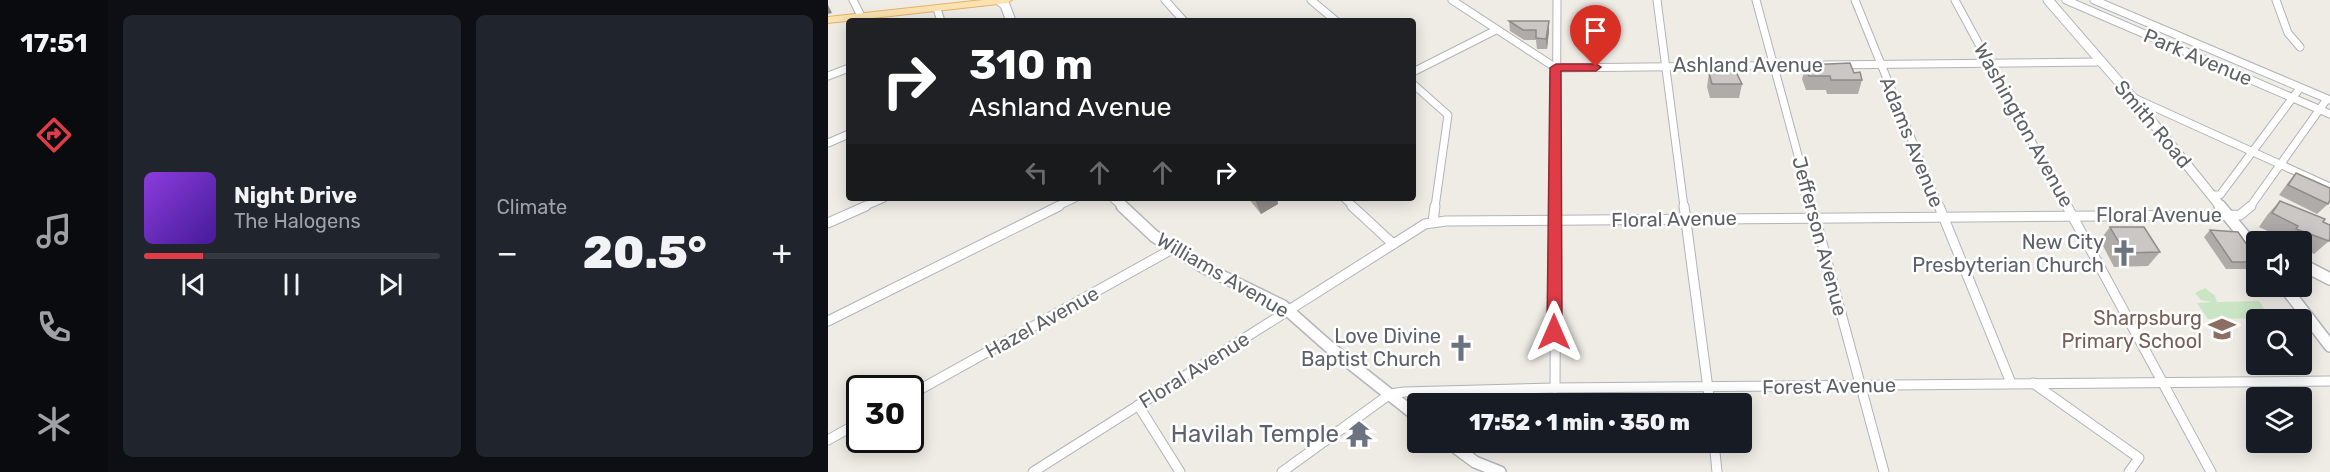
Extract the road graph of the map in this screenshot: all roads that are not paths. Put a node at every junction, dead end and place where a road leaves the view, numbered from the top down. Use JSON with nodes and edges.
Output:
{"nodes":[{"id":1,"x":854,"y":0,"type":"edge"},
{"id":2,"x":1002,"y":0,"type":"edge"},
{"id":3,"x":1165,"y":0,"type":"edge"},
{"id":4,"x":1311,"y":0,"type":"edge"},
{"id":5,"x":1452,"y":0,"type":"edge"},
{"id":6,"x":1557,"y":0,"type":"edge"},
{"id":7,"x":1657,"y":0,"type":"edge"},
{"id":8,"x":1756,"y":0,"type":"edge"},
{"id":9,"x":1855,"y":0,"type":"edge"},
{"id":10,"x":1955,"y":0,"type":"edge"},
{"id":11,"x":2048,"y":0,"type":"edge"},
{"id":12,"x":2066,"y":0,"type":"edge"},
{"id":13,"x":2094,"y":0,"type":"edge"},
{"id":14,"x":2276,"y":0,"type":"edge"},
{"id":15,"x":937,"y":9,"type":"junction"},
{"id":16,"x":861,"y":16,"type":"junction"},
{"id":17,"x":940,"y":18,"type":"edge"},
{"id":18,"x":1008,"y":18,"type":"edge"},
{"id":19,"x":1181,"y":18,"type":"edge"},
{"id":20,"x":1332,"y":18,"type":"edge"},
{"id":21,"x":828,"y":20,"type":"edge"},
{"id":22,"x":1496,"y":30,"type":"junction"},
{"id":23,"x":2300,"y":47,"type":"dead end"},
{"id":24,"x":2099,"y":62,"type":"junction"},
{"id":25,"x":1989,"y":63,"type":"junction"},
{"id":26,"x":1880,"y":64,"type":"junction"},
{"id":27,"x":1665,"y":65,"type":"junction"},
{"id":28,"x":1773,"y":65,"type":"junction"},
{"id":29,"x":1556,"y":68,"type":"junction"},
{"id":30,"x":846,"y":69,"type":"edge"},
{"id":31,"x":1416,"y":70,"type":"edge"},
{"id":32,"x":828,"y":76,"type":"edge"},
{"id":33,"x":1416,"y":87,"type":"edge"},
{"id":34,"x":2300,"y":88,"type":"junction"},
{"id":35,"x":2132,"y":97,"type":"junction"},
{"id":36,"x":2292,"y":98,"type":"junction"},
{"id":37,"x":2329,"y":100,"type":"edge"},
{"id":38,"x":2320,"y":110,"type":"junction"},
{"id":39,"x":2330,"y":114,"type":"edge"},
{"id":40,"x":846,"y":135,"type":"edge"},
{"id":41,"x":828,"y":143,"type":"edge"},
{"id":42,"x":2253,"y":152,"type":"junction"},
{"id":43,"x":2279,"y":164,"type":"junction"},
{"id":44,"x":2330,"y":188,"type":"edge"},
{"id":45,"x":2212,"y":195,"type":"junction"},
{"id":46,"x":878,"y":201,"type":"edge"},
{"id":47,"x":1069,"y":201,"type":"edge"},
{"id":48,"x":1117,"y":201,"type":"edge"},
{"id":49,"x":1347,"y":201,"type":"edge"},
{"id":50,"x":2073,"y":215,"type":"junction"},
{"id":51,"x":2229,"y":215,"type":"junction"},
{"id":52,"x":1814,"y":218,"type":"junction"},
{"id":53,"x":1943,"y":218,"type":"junction"},
{"id":54,"x":1685,"y":219,"type":"junction"},
{"id":55,"x":1556,"y":221,"type":"junction"},
{"id":56,"x":1433,"y":222,"type":"junction"},
{"id":57,"x":828,"y":224,"type":"edge"},
{"id":58,"x":2245,"y":236,"type":"edge"},
{"id":59,"x":1392,"y":243,"type":"junction"},
{"id":60,"x":1174,"y":248,"type":"junction"},
{"id":61,"x":2312,"y":270,"type":"edge"},
{"id":62,"x":2330,"y":279,"type":"edge"},
{"id":63,"x":2292,"y":297,"type":"edge"},
{"id":64,"x":1289,"y":311,"type":"junction"},
{"id":65,"x":828,"y":321,"type":"edge"},
{"id":66,"x":2330,"y":346,"type":"edge"},
{"id":67,"x":2162,"y":381,"type":"junction"},
{"id":68,"x":2330,"y":381,"type":"edge"},
{"id":69,"x":2011,"y":383,"type":"junction"},
{"id":70,"x":2034,"y":384,"type":"junction"},
{"id":71,"x":1859,"y":385,"type":"junction"},
{"id":72,"x":924,"y":386,"type":"edge"},
{"id":73,"x":1707,"y":387,"type":"junction"},
{"id":74,"x":1555,"y":388,"type":"junction"},
{"id":75,"x":1708,"y":393,"type":"edge"},
{"id":76,"x":1390,"y":394,"type":"junction"},
{"id":77,"x":1138,"y":405,"type":"junction"},
{"id":78,"x":1407,"y":408,"type":"edge"},
{"id":79,"x":846,"y":430,"type":"edge"},
{"id":80,"x":828,"y":440,"type":"edge"},
{"id":81,"x":1463,"y":453,"type":"edge"},
{"id":82,"x":1715,"y":453,"type":"edge"},
{"id":83,"x":1033,"y":472,"type":"edge"},
{"id":84,"x":1180,"y":472,"type":"edge"},
{"id":85,"x":1282,"y":472,"type":"edge"},
{"id":86,"x":1500,"y":472,"type":"edge"},
{"id":87,"x":1717,"y":472,"type":"edge"},
{"id":88,"x":1884,"y":472,"type":"edge"},
{"id":89,"x":2130,"y":472,"type":"edge"},
{"id":90,"x":2211,"y":472,"type":"edge"}],
"edges":[{"from":1,"to":16,"type":"street"},
{"from":2,"to":15,"type":"main road"},
{"from":2,"to":18,"type":"street"},
{"from":3,"to":19,"type":"street"},
{"from":4,"to":20,"type":"street"},
{"from":5,"to":22,"type":"street"},
{"from":6,"to":29,"type":"street"},
{"from":7,"to":27,"type":"street"},
{"from":8,"to":28,"type":"street","name":"Jefferson Avenue"},
{"from":9,"to":26,"type":"street","name":"Adams Avenue"},
{"from":10,"to":25,"type":"street","name":"Washington Avenue"},
{"from":11,"to":24,"type":"street","name":"Smith Road"},
{"from":12,"to":36,"type":"street","name":"Park Avenue"},
{"from":13,"to":34,"type":"street","name":"Park Avenue"},
{"from":14,"to":23,"type":"street"},
{"from":15,"to":16,"type":"main road"},
{"from":15,"to":17,"type":"street"},
{"from":16,"to":21,"type":"main road"},
{"from":22,"to":29,"type":"street"},
{"from":22,"to":31,"type":"street"},
{"from":24,"to":25,"type":"street","name":"Ashland Avenue"},
{"from":24,"to":35,"type":"street","name":"Smith Road"},
{"from":25,"to":26,"type":"street","name":"Ashland Avenue"},
{"from":25,"to":50,"type":"street","name":"Washington Avenue"},
{"from":26,"to":28,"type":"street","name":"Ashland Avenue"},
{"from":26,"to":53,"type":"street","name":"Adams Avenue"},
{"from":27,"to":28,"type":"street","name":"Ashland Avenue"},
{"from":27,"to":29,"type":"street","name":"Ashland Avenue"},
{"from":27,"to":54,"type":"street"},
{"from":28,"to":52,"type":"street","name":"Jefferson Avenue"},
{"from":29,"to":55,"type":"street"},
{"from":30,"to":32,"type":"street"},
{"from":33,"to":56,"type":"street"},
{"from":34,"to":36,"type":"street","name":"Floral Avenue"},
{"from":34,"to":37,"type":"street","name":"Park Avenue"},
{"from":35,"to":42,"type":"street"},
{"from":35,"to":45,"type":"street","name":"Smith Road"},
{"from":36,"to":38,"type":"street","name":"Park Avenue"},
{"from":36,"to":42,"type":"street","name":"Floral Avenue"},
{"from":37,"to":38,"type":"street","name":"Floral Avenue"},
{"from":38,"to":39,"type":"street","name":"Park Avenue"},
{"from":38,"to":43,"type":"street","name":"Floral Avenue"},
{"from":40,"to":41,"type":"street"},
{"from":42,"to":43,"type":"street"},
{"from":42,"to":45,"type":"street","name":"Floral Avenue"},
{"from":43,"to":44,"type":"street"},
{"from":43,"to":51,"type":"street","name":"Floral Avenue"},
{"from":45,"to":51,"type":"street","name":"Smith Road"},
{"from":46,"to":57,"type":"street"},
{"from":47,"to":65,"type":"street"},
{"from":48,"to":60,"type":"street","name":"Williams Avenue"},
{"from":49,"to":59,"type":"street"},
{"from":50,"to":51,"type":"street","name":"Floral Avenue"},
{"from":50,"to":53,"type":"street","name":"Floral Avenue"},
{"from":50,"to":67,"type":"street","name":"Washington Avenue"},
{"from":51,"to":58,"type":"street","name":"Smith Road"},
{"from":52,"to":53,"type":"street","name":"Floral Avenue"},
{"from":52,"to":54,"type":"street","name":"Floral Avenue"},
{"from":52,"to":71,"type":"street","name":"Jefferson Avenue"},
{"from":53,"to":69,"type":"street","name":"Adams Avenue"},
{"from":54,"to":55,"type":"street","name":"Floral Avenue"},
{"from":54,"to":73,"type":"street"},
{"from":55,"to":56,"type":"street","name":"Floral Avenue"},
{"from":55,"to":74,"type":"street"},
{"from":56,"to":59,"type":"street","name":"Floral Avenue"},
{"from":59,"to":64,"type":"street","name":"Floral Avenue"},
{"from":60,"to":64,"type":"street","name":"Williams Avenue"},
{"from":60,"to":72,"type":"street","name":"Hazel Avenue"},
{"from":61,"to":62,"type":"street"},
{"from":63,"to":66,"type":"street"},
{"from":64,"to":76,"type":"street","name":"Williams Avenue"},
{"from":64,"to":77,"type":"street","name":"Floral Avenue"},
{"from":67,"to":68,"type":"street","name":"Forest Avenue"},
{"from":67,"to":70,"type":"street","name":"Forest Avenue"},
{"from":67,"to":90,"type":"street","name":"Washington Avenue"},
{"from":69,"to":70,"type":"street","name":"Forest Avenue"},
{"from":69,"to":71,"type":"street","name":"Forest Avenue"},
{"from":70,"to":89,"type":"street"},
{"from":71,"to":73,"type":"street","name":"Forest Avenue"},
{"from":71,"to":88,"type":"street","name":"Jefferson Avenue"},
{"from":73,"to":74,"type":"street","name":"Forest Avenue"},
{"from":73,"to":75,"type":"street"},
{"from":74,"to":76,"type":"street","name":"Forest Avenue"},
{"from":76,"to":78,"type":"street","name":"Williams Avenue"},
{"from":76,"to":85,"type":"street"},
{"from":77,"to":83,"type":"street","name":"Floral Avenue"},
{"from":77,"to":84,"type":"street"},
{"from":79,"to":80,"type":"street"},
{"from":81,"to":86,"type":"street"},
{"from":82,"to":87,"type":"street"}]}
